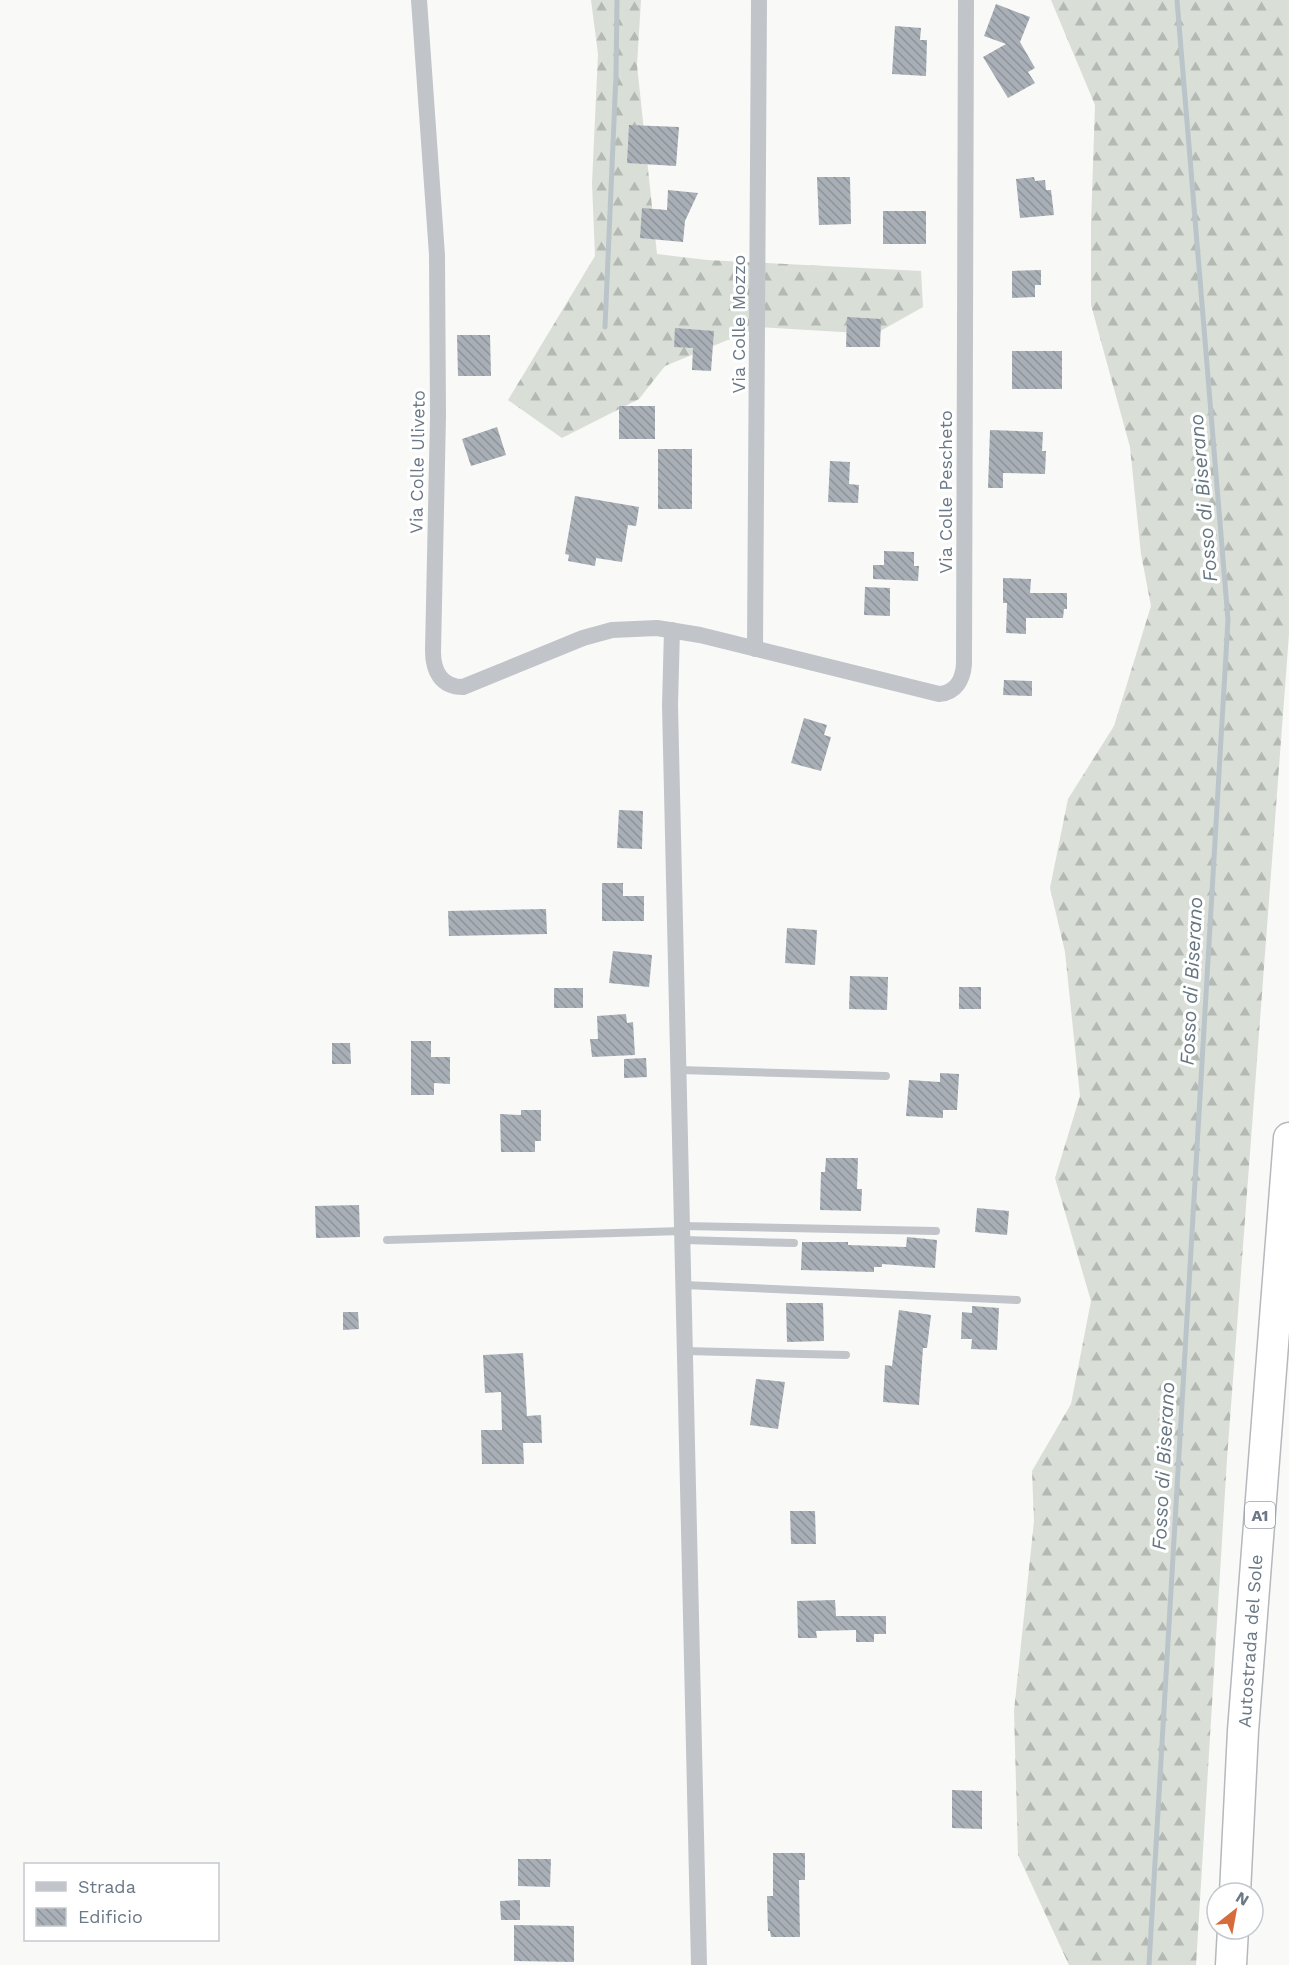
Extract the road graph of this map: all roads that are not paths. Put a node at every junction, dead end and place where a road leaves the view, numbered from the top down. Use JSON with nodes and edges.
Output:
{"nodes":[{"id":1,"x":419,"y":0,"type":"edge"},
{"id":2,"x":759,"y":0,"type":"edge"},
{"id":3,"x":966,"y":0,"type":"edge"},
{"id":4,"x":672,"y":630,"type":"junction"},
{"id":5,"x":756,"y":649,"type":"junction"},
{"id":6,"x":679,"y":1070,"type":"junction"},
{"id":7,"x":886,"y":1076,"type":"dead end"},
{"id":8,"x":1289,"y":1138,"type":"edge"},
{"id":9,"x":936,"y":1231,"type":"dead end"},
{"id":10,"x":682,"y":1232,"type":"junction"},
{"id":11,"x":387,"y":1240,"type":"dead end"},
{"id":12,"x":794,"y":1243,"type":"dead end"},
{"id":13,"x":684,"y":1285,"type":"junction"},
{"id":14,"x":1017,"y":1300,"type":"dead end"},
{"id":15,"x":685,"y":1351,"type":"junction"},
{"id":16,"x":846,"y":1355,"type":"dead end"},
{"id":17,"x":1236,"y":1881,"type":"edge"},
{"id":18,"x":1232,"y":1941,"type":"edge"},
{"id":19,"x":699,"y":1965,"type":"edge"},
{"id":20,"x":1231,"y":1965,"type":"edge"}],
"edges":[{"from":1,"to":4,"type":"street","name":"Via Colle Uliveto"},
{"from":2,"to":5,"type":"street","name":"Via Colle Mozzo"},
{"from":3,"to":5,"type":"street","name":"Via Colle Pescheto"},
{"from":4,"to":5,"type":"street","name":"Via Colle Pescheto"},
{"from":4,"to":6,"type":"street"},
{"from":6,"to":7,"type":"lane"},
{"from":6,"to":10,"type":"street"},
{"from":8,"to":17,"type":"highway","name":"Autostrada del Sole","number":"A1"},
{"from":9,"to":10,"type":"lane"},
{"from":10,"to":11,"type":"lane"},
{"from":10,"to":12,"type":"lane"},
{"from":10,"to":13,"type":"street"},
{"from":13,"to":14,"type":"lane"},
{"from":13,"to":15,"type":"street"},
{"from":15,"to":16,"type":"lane"},
{"from":15,"to":19,"type":"street"},
{"from":18,"to":20,"type":"highway"}]}
